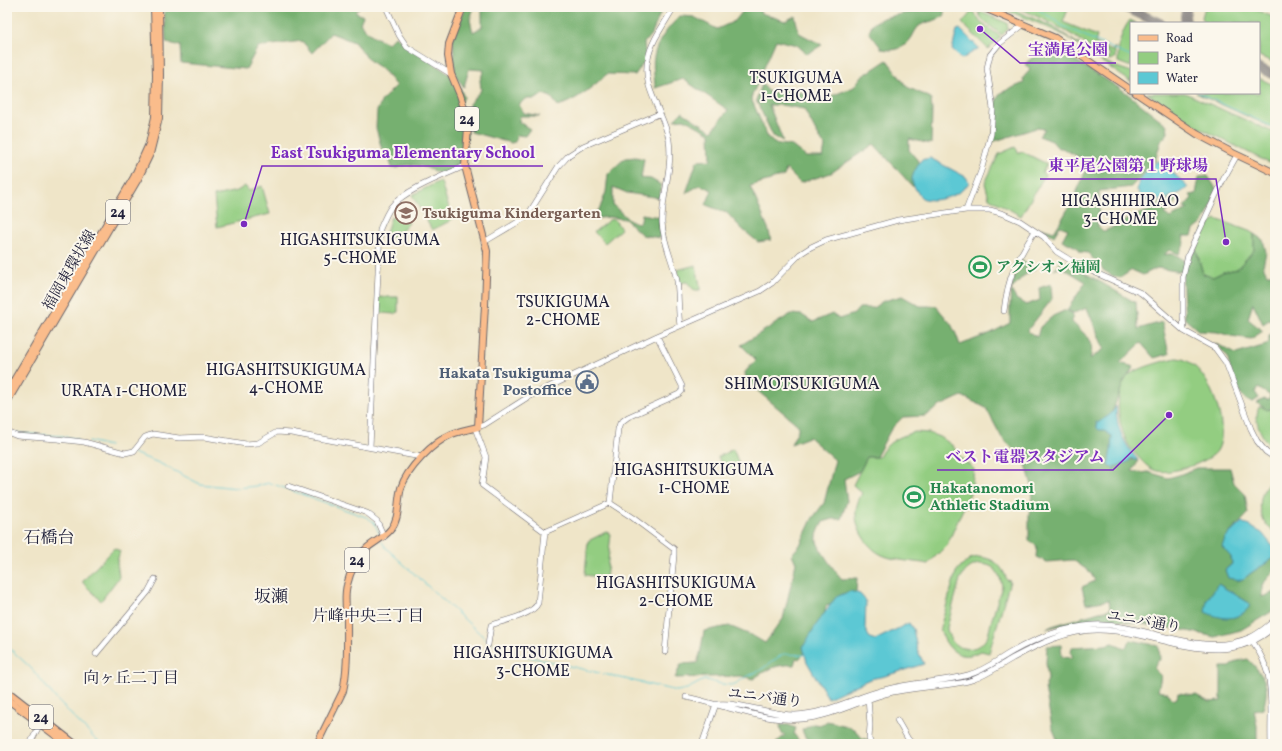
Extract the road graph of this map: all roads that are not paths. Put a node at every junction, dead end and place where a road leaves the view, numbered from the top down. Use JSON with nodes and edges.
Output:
{"nodes":[{"id":1,"x":154,"y":7,"type":"edge"},
{"id":2,"x":159,"y":7,"type":"edge"},
{"id":3,"x":386,"y":7,"type":"edge"},
{"id":4,"x":463,"y":7,"type":"edge"},
{"id":5,"x":674,"y":7,"type":"edge"},
{"id":6,"x":982,"y":7,"type":"edge"},
{"id":7,"x":1023,"y":25,"type":"junction"},
{"id":8,"x":451,"y":74,"type":"junction"},
{"id":9,"x":1130,"y":89,"type":"edge"},
{"id":10,"x":1137,"y":94,"type":"edge"},
{"id":11,"x":659,"y":114,"type":"junction"},
{"id":12,"x":1237,"y":155,"type":"junction"},
{"id":13,"x":465,"y":166,"type":"junction"},
{"id":14,"x":1275,"y":173,"type":"edge"},
{"id":15,"x":966,"y":210,"type":"junction"},
{"id":16,"x":1035,"y":231,"type":"junction"},
{"id":17,"x":484,"y":242,"type":"junction"},
{"id":18,"x":1004,"y":311,"type":"dead end"},
{"id":19,"x":680,"y":326,"type":"junction"},
{"id":20,"x":1184,"y":331,"type":"junction"},
{"id":21,"x":657,"y":336,"type":"junction"},
{"id":22,"x":7,"y":392,"type":"edge"},
{"id":23,"x":7,"y":402,"type":"edge"},
{"id":24,"x":476,"y":427,"type":"junction"},
{"id":25,"x":7,"y":432,"type":"edge"},
{"id":26,"x":370,"y":447,"type":"junction"},
{"id":27,"x":421,"y":458,"type":"junction"},
{"id":28,"x":1275,"y":458,"type":"edge"},
{"id":29,"x":288,"y":486,"type":"dead end"},
{"id":30,"x":610,"y":503,"type":"junction"},
{"id":31,"x":545,"y":532,"type":"junction"},
{"id":32,"x":384,"y":537,"type":"junction"},
{"id":33,"x":155,"y":579,"type":"dead end"},
{"id":34,"x":1275,"y":620,"type":"edge"},
{"id":35,"x":1275,"y":626,"type":"edge"},
{"id":36,"x":1252,"y":639,"type":"junction"},
{"id":37,"x":488,"y":645,"type":"dead end"},
{"id":38,"x":665,"y":652,"type":"dead end"},
{"id":39,"x":96,"y":654,"type":"dead end"},
{"id":40,"x":7,"y":691,"type":"edge"},
{"id":41,"x":686,"y":697,"type":"dead end"},
{"id":42,"x":868,"y":697,"type":"junction"},
{"id":43,"x":7,"y":699,"type":"edge"},
{"id":44,"x":716,"y":704,"type":"junction"},
{"id":45,"x":897,"y":720,"type":"dead end"},
{"id":46,"x":41,"y":721,"type":"junction"},
{"id":47,"x":30,"y":744,"type":"edge"},
{"id":48,"x":67,"y":744,"type":"edge"},
{"id":49,"x":75,"y":744,"type":"edge"},
{"id":50,"x":316,"y":744,"type":"edge"},
{"id":51,"x":702,"y":744,"type":"edge"},
{"id":52,"x":871,"y":744,"type":"edge"},
{"id":53,"x":913,"y":744,"type":"edge"},
{"id":54,"x":1271,"y":744,"type":"edge"}],
"edges":[{"from":1,"to":22,"type":"main road","name":"福岡東環状線","number":"24"},
{"from":2,"to":23,"type":"main road","name":"福岡東環状線","number":"24"},
{"from":3,"to":8,"type":"street"},
{"from":4,"to":8,"type":"main road","number":"24"},
{"from":5,"to":11,"type":"street"},
{"from":6,"to":7,"type":"main road"},
{"from":7,"to":9,"type":"main road"},
{"from":7,"to":15,"type":"street"},
{"from":8,"to":13,"type":"main road","number":"24"},
{"from":10,"to":12,"type":"main road"},
{"from":11,"to":17,"type":"street"},
{"from":11,"to":19,"type":"street"},
{"from":12,"to":14,"type":"main road"},
{"from":12,"to":20,"type":"street"},
{"from":13,"to":17,"type":"main road","number":"24"},
{"from":13,"to":26,"type":"street"},
{"from":15,"to":16,"type":"street"},
{"from":15,"to":19,"type":"street"},
{"from":16,"to":18,"type":"street"},
{"from":16,"to":20,"type":"street"},
{"from":17,"to":24,"type":"main road","number":"24"},
{"from":19,"to":21,"type":"street"},
{"from":20,"to":28,"type":"street"},
{"from":21,"to":24,"type":"street"},
{"from":21,"to":30,"type":"street"},
{"from":24,"to":27,"type":"main road","number":"24"},
{"from":24,"to":31,"type":"street"},
{"from":25,"to":26,"type":"street"},
{"from":26,"to":27,"type":"street"},
{"from":27,"to":32,"type":"main road","number":"24"},
{"from":29,"to":32,"type":"street"},
{"from":30,"to":31,"type":"street"},
{"from":30,"to":38,"type":"street"},
{"from":31,"to":37,"type":"street"},
{"from":32,"to":50,"type":"main road","number":"24"},
{"from":33,"to":39,"type":"street"},
{"from":34,"to":36,"type":"street","name":"ユニバ通り"},
{"from":35,"to":36,"type":"street","name":"ユニバ通り"},
{"from":36,"to":42,"type":"street","name":"ユニバ通り"},
{"from":36,"to":54,"type":"street"},
{"from":40,"to":46,"type":"main road","number":"24"},
{"from":41,"to":44,"type":"street","name":"ユニバ通り"},
{"from":42,"to":44,"type":"street","name":"ユニバ通り"},
{"from":42,"to":52,"type":"street"},
{"from":43,"to":46,"type":"main road","number":"24"},
{"from":44,"to":51,"type":"street"},
{"from":45,"to":53,"type":"street"},
{"from":46,"to":47,"type":"street"},
{"from":46,"to":48,"type":"main road","number":"24"},
{"from":46,"to":49,"type":"main road","number":"24"}]}
